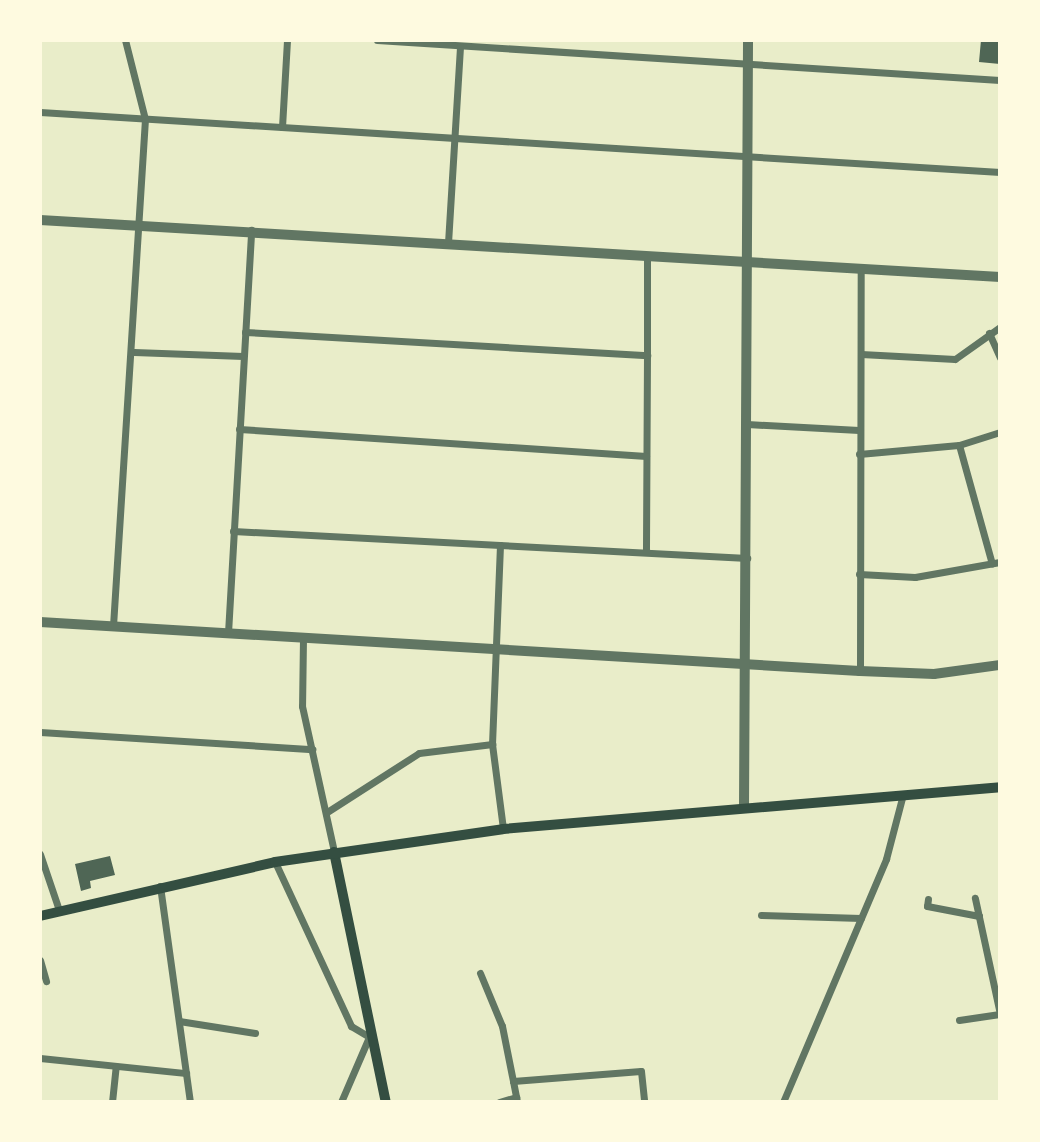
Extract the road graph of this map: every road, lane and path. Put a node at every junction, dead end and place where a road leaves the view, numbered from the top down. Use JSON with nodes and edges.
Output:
{"nodes":[{"id":1,"x":125,"y":40,"type":"edge"},
{"id":2,"x":287,"y":40,"type":"edge"},
{"id":3,"x":377,"y":40,"type":"edge"},
{"id":4,"x":748,"y":40,"type":"edge"},
{"id":5,"x":460,"y":46,"type":"junction"},
{"id":6,"x":747,"y":63,"type":"junction"},
{"id":7,"x":1000,"y":80,"type":"edge"},
{"id":8,"x":40,"y":112,"type":"edge"},
{"id":9,"x":145,"y":119,"type":"junction"},
{"id":10,"x":282,"y":127,"type":"junction"},
{"id":11,"x":454,"y":136,"type":"junction"},
{"id":12,"x":748,"y":156,"type":"junction"},
{"id":13,"x":1000,"y":172,"type":"edge"},
{"id":14,"x":40,"y":220,"type":"edge"},
{"id":15,"x":140,"y":225,"type":"junction"},
{"id":16,"x":251,"y":230,"type":"junction"},
{"id":17,"x":448,"y":243,"type":"junction"},
{"id":18,"x":648,"y":256,"type":"junction"},
{"id":19,"x":745,"y":261,"type":"junction"},
{"id":20,"x":861,"y":269,"type":"junction"},
{"id":21,"x":1000,"y":277,"type":"edge"},
{"id":22,"x":1000,"y":327,"type":"edge"},
{"id":23,"x":245,"y":331,"type":"junction"},
{"id":24,"x":989,"y":333,"type":"junction"},
{"id":25,"x":134,"y":352,"type":"junction"},
{"id":26,"x":861,"y":354,"type":"junction"},
{"id":27,"x":647,"y":355,"type":"junction"},
{"id":28,"x":243,"y":356,"type":"junction"},
{"id":29,"x":1000,"y":358,"type":"edge"},
{"id":30,"x":747,"y":424,"type":"junction"},
{"id":31,"x":239,"y":429,"type":"junction"},
{"id":32,"x":859,"y":430,"type":"junction"},
{"id":33,"x":1000,"y":432,"type":"edge"},
{"id":34,"x":959,"y":445,"type":"junction"},
{"id":35,"x":859,"y":454,"type":"junction"},
{"id":36,"x":646,"y":456,"type":"junction"},
{"id":37,"x":233,"y":531,"type":"junction"},
{"id":38,"x":500,"y":545,"type":"junction"},
{"id":39,"x":646,"y":552,"type":"junction"},
{"id":40,"x":747,"y":558,"type":"junction"},
{"id":41,"x":996,"y":563,"type":"edge"},
{"id":42,"x":859,"y":574,"type":"junction"},
{"id":43,"x":40,"y":622,"type":"edge"},
{"id":44,"x":113,"y":626,"type":"junction"},
{"id":45,"x":228,"y":633,"type":"junction"},
{"id":46,"x":303,"y":638,"type":"junction"},
{"id":47,"x":495,"y":650,"type":"junction"},
{"id":48,"x":746,"y":665,"type":"junction"},
{"id":49,"x":1000,"y":665,"type":"edge"},
{"id":50,"x":860,"y":671,"type":"junction"},
{"id":51,"x":40,"y":732,"type":"edge"},
{"id":52,"x":492,"y":744,"type":"junction"},
{"id":53,"x":312,"y":749,"type":"junction"},
{"id":54,"x":1000,"y":787,"type":"edge"},
{"id":55,"x":903,"y":794,"type":"junction"},
{"id":56,"x":744,"y":808,"type":"junction"},
{"id":57,"x":327,"y":812,"type":"junction"},
{"id":58,"x":503,"y":829,"type":"junction"},
{"id":59,"x":334,"y":852,"type":"junction"},
{"id":60,"x":40,"y":854,"type":"edge"},
{"id":61,"x":275,"y":862,"type":"junction"},
{"id":62,"x":160,"y":885,"type":"junction"},
{"id":63,"x":975,"y":898,"type":"dead end"},
{"id":64,"x":928,"y":899,"type":"dead end"},
{"id":65,"x":59,"y":910,"type":"junction"},
{"id":66,"x":761,"y":915,"type":"dead end"},
{"id":67,"x":40,"y":916,"type":"edge"},
{"id":68,"x":979,"y":916,"type":"junction"},
{"id":69,"x":861,"y":918,"type":"junction"},
{"id":70,"x":40,"y":960,"type":"edge"},
{"id":71,"x":480,"y":973,"type":"dead end"},
{"id":72,"x":46,"y":981,"type":"dead end"},
{"id":73,"x":959,"y":1020,"type":"dead end"},
{"id":74,"x":179,"y":1021,"type":"junction"},
{"id":75,"x":255,"y":1033,"type":"dead end"},
{"id":76,"x":369,"y":1037,"type":"junction"},
{"id":77,"x":40,"y":1058,"type":"edge"},
{"id":78,"x":116,"y":1066,"type":"junction"},
{"id":79,"x":186,"y":1073,"type":"junction"},
{"id":80,"x":513,"y":1081,"type":"junction"},
{"id":81,"x":517,"y":1099,"type":"edge"},
{"id":82,"x":112,"y":1102,"type":"edge"},
{"id":83,"x":190,"y":1102,"type":"edge"},
{"id":84,"x":341,"y":1102,"type":"edge"},
{"id":85,"x":386,"y":1102,"type":"edge"},
{"id":86,"x":499,"y":1102,"type":"edge"},
{"id":87,"x":644,"y":1102,"type":"edge"},
{"id":88,"x":783,"y":1102,"type":"edge"}],
"edges":[{"from":1,"to":9,"type":"street"},
{"from":2,"to":10,"type":"street"},
{"from":3,"to":5,"type":"street"},
{"from":4,"to":6,"type":"street"},
{"from":5,"to":6,"type":"street"},
{"from":5,"to":11,"type":"street"},
{"from":6,"to":7,"type":"street"},
{"from":6,"to":12,"type":"street"},
{"from":8,"to":9,"type":"street"},
{"from":9,"to":10,"type":"street"},
{"from":9,"to":15,"type":"street"},
{"from":10,"to":11,"type":"street"},
{"from":11,"to":12,"type":"street"},
{"from":11,"to":17,"type":"street"},
{"from":12,"to":13,"type":"street"},
{"from":12,"to":19,"type":"street"},
{"from":14,"to":15,"type":"street"},
{"from":15,"to":16,"type":"street"},
{"from":15,"to":25,"type":"street"},
{"from":16,"to":17,"type":"street"},
{"from":16,"to":23,"type":"street"},
{"from":17,"to":18,"type":"street"},
{"from":18,"to":19,"type":"street"},
{"from":18,"to":27,"type":"street"},
{"from":19,"to":20,"type":"street"},
{"from":19,"to":30,"type":"street"},
{"from":20,"to":21,"type":"street"},
{"from":20,"to":26,"type":"street"},
{"from":22,"to":24,"type":"street"},
{"from":23,"to":27,"type":"street"},
{"from":23,"to":28,"type":"street"},
{"from":24,"to":26,"type":"street"},
{"from":24,"to":29,"type":"street"},
{"from":25,"to":28,"type":"street"},
{"from":25,"to":44,"type":"street"},
{"from":26,"to":32,"type":"street"},
{"from":27,"to":36,"type":"street"},
{"from":28,"to":31,"type":"street"},
{"from":30,"to":32,"type":"street"},
{"from":30,"to":40,"type":"street"},
{"from":31,"to":36,"type":"street"},
{"from":31,"to":37,"type":"street"},
{"from":32,"to":35,"type":"street"},
{"from":33,"to":34,"type":"street"},
{"from":34,"to":35,"type":"street"},
{"from":34,"to":41,"type":"street"},
{"from":35,"to":42,"type":"street"},
{"from":36,"to":39,"type":"street"},
{"from":37,"to":38,"type":"street"},
{"from":37,"to":45,"type":"street"},
{"from":38,"to":39,"type":"street"},
{"from":38,"to":47,"type":"street"},
{"from":39,"to":40,"type":"street"},
{"from":40,"to":48,"type":"street"},
{"from":41,"to":42,"type":"street"},
{"from":42,"to":50,"type":"street"},
{"from":43,"to":44,"type":"street"},
{"from":44,"to":45,"type":"street"},
{"from":45,"to":46,"type":"street"},
{"from":46,"to":47,"type":"street"},
{"from":46,"to":53,"type":"street"},
{"from":47,"to":48,"type":"street"},
{"from":47,"to":52,"type":"street"},
{"from":48,"to":50,"type":"street"},
{"from":48,"to":56,"type":"street"},
{"from":49,"to":50,"type":"street"},
{"from":51,"to":53,"type":"street"},
{"from":52,"to":57,"type":"street"},
{"from":52,"to":58,"type":"street"},
{"from":53,"to":57,"type":"street"},
{"from":54,"to":55,"type":"main road"},
{"from":55,"to":56,"type":"main road"},
{"from":55,"to":69,"type":"street"},
{"from":56,"to":58,"type":"main road"},
{"from":57,"to":59,"type":"street"},
{"from":58,"to":59,"type":"main road"},
{"from":59,"to":61,"type":"main road"},
{"from":59,"to":76,"type":"main road"},
{"from":60,"to":65,"type":"street"},
{"from":61,"to":62,"type":"main road"},
{"from":61,"to":76,"type":"street"},
{"from":62,"to":65,"type":"main road"},
{"from":62,"to":74,"type":"street"},
{"from":63,"to":68,"type":"street"},
{"from":64,"to":68,"type":"street"},
{"from":65,"to":67,"type":"main road"},
{"from":66,"to":69,"type":"street"},
{"from":68,"to":73,"type":"street"},
{"from":69,"to":88,"type":"street"},
{"from":70,"to":72,"type":"street"},
{"from":71,"to":80,"type":"street"},
{"from":74,"to":75,"type":"street"},
{"from":74,"to":79,"type":"street"},
{"from":76,"to":84,"type":"street"},
{"from":76,"to":85,"type":"main road"},
{"from":77,"to":78,"type":"street"},
{"from":78,"to":79,"type":"street"},
{"from":78,"to":82,"type":"street"},
{"from":79,"to":83,"type":"street"},
{"from":80,"to":81,"type":"street"},
{"from":80,"to":87,"type":"street"},
{"from":81,"to":86,"type":"street"}]}
